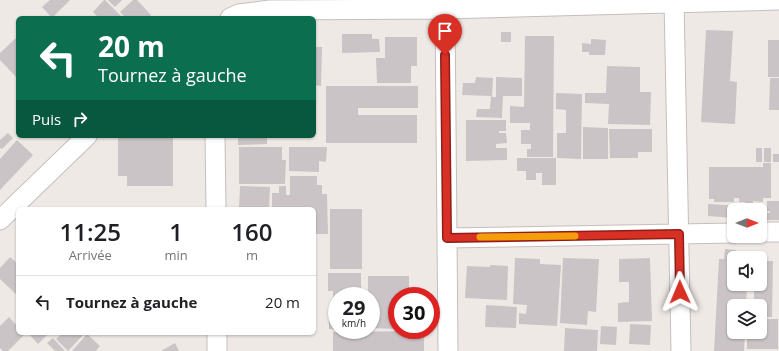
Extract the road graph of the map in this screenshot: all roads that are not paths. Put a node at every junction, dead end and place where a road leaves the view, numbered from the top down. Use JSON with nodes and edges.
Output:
{"nodes":[{"id":1,"x":779,"y":0,"type":"edge"},
{"id":2,"x":674,"y":1,"type":"edge"},
{"id":3,"x":445,"y":9,"type":"junction"},
{"id":4,"x":234,"y":16,"type":"edge"},
{"id":5,"x":85,"y":138,"type":"edge"},
{"id":6,"x":215,"y":138,"type":"edge"},
{"id":7,"x":216,"y":207,"type":"edge"},
{"id":8,"x":0,"y":220,"type":"edge"},
{"id":9,"x":767,"y":232,"type":"edge"},
{"id":10,"x":779,"y":232,"type":"edge"},
{"id":11,"x":727,"y":233,"type":"edge"},
{"id":12,"x":679,"y":234,"type":"junction"},
{"id":13,"x":447,"y":238,"type":"junction"},
{"id":14,"x":217,"y":335,"type":"edge"},
{"id":15,"x":217,"y":351,"type":"edge"},
{"id":16,"x":448,"y":351,"type":"edge"},
{"id":17,"x":681,"y":351,"type":"edge"}],
"edges":[{"from":1,"to":2,"type":"street"},
{"from":2,"to":3,"type":"street"},
{"from":2,"to":12,"type":"street"},
{"from":3,"to":4,"type":"street"},
{"from":3,"to":13,"type":"street"},
{"from":5,"to":8,"type":"street"},
{"from":6,"to":7,"type":"street"},
{"from":9,"to":10,"type":"street"},
{"from":11,"to":12,"type":"street"},
{"from":12,"to":13,"type":"street"},
{"from":12,"to":17,"type":"street"},
{"from":13,"to":16,"type":"street"},
{"from":14,"to":15,"type":"street"}]}
